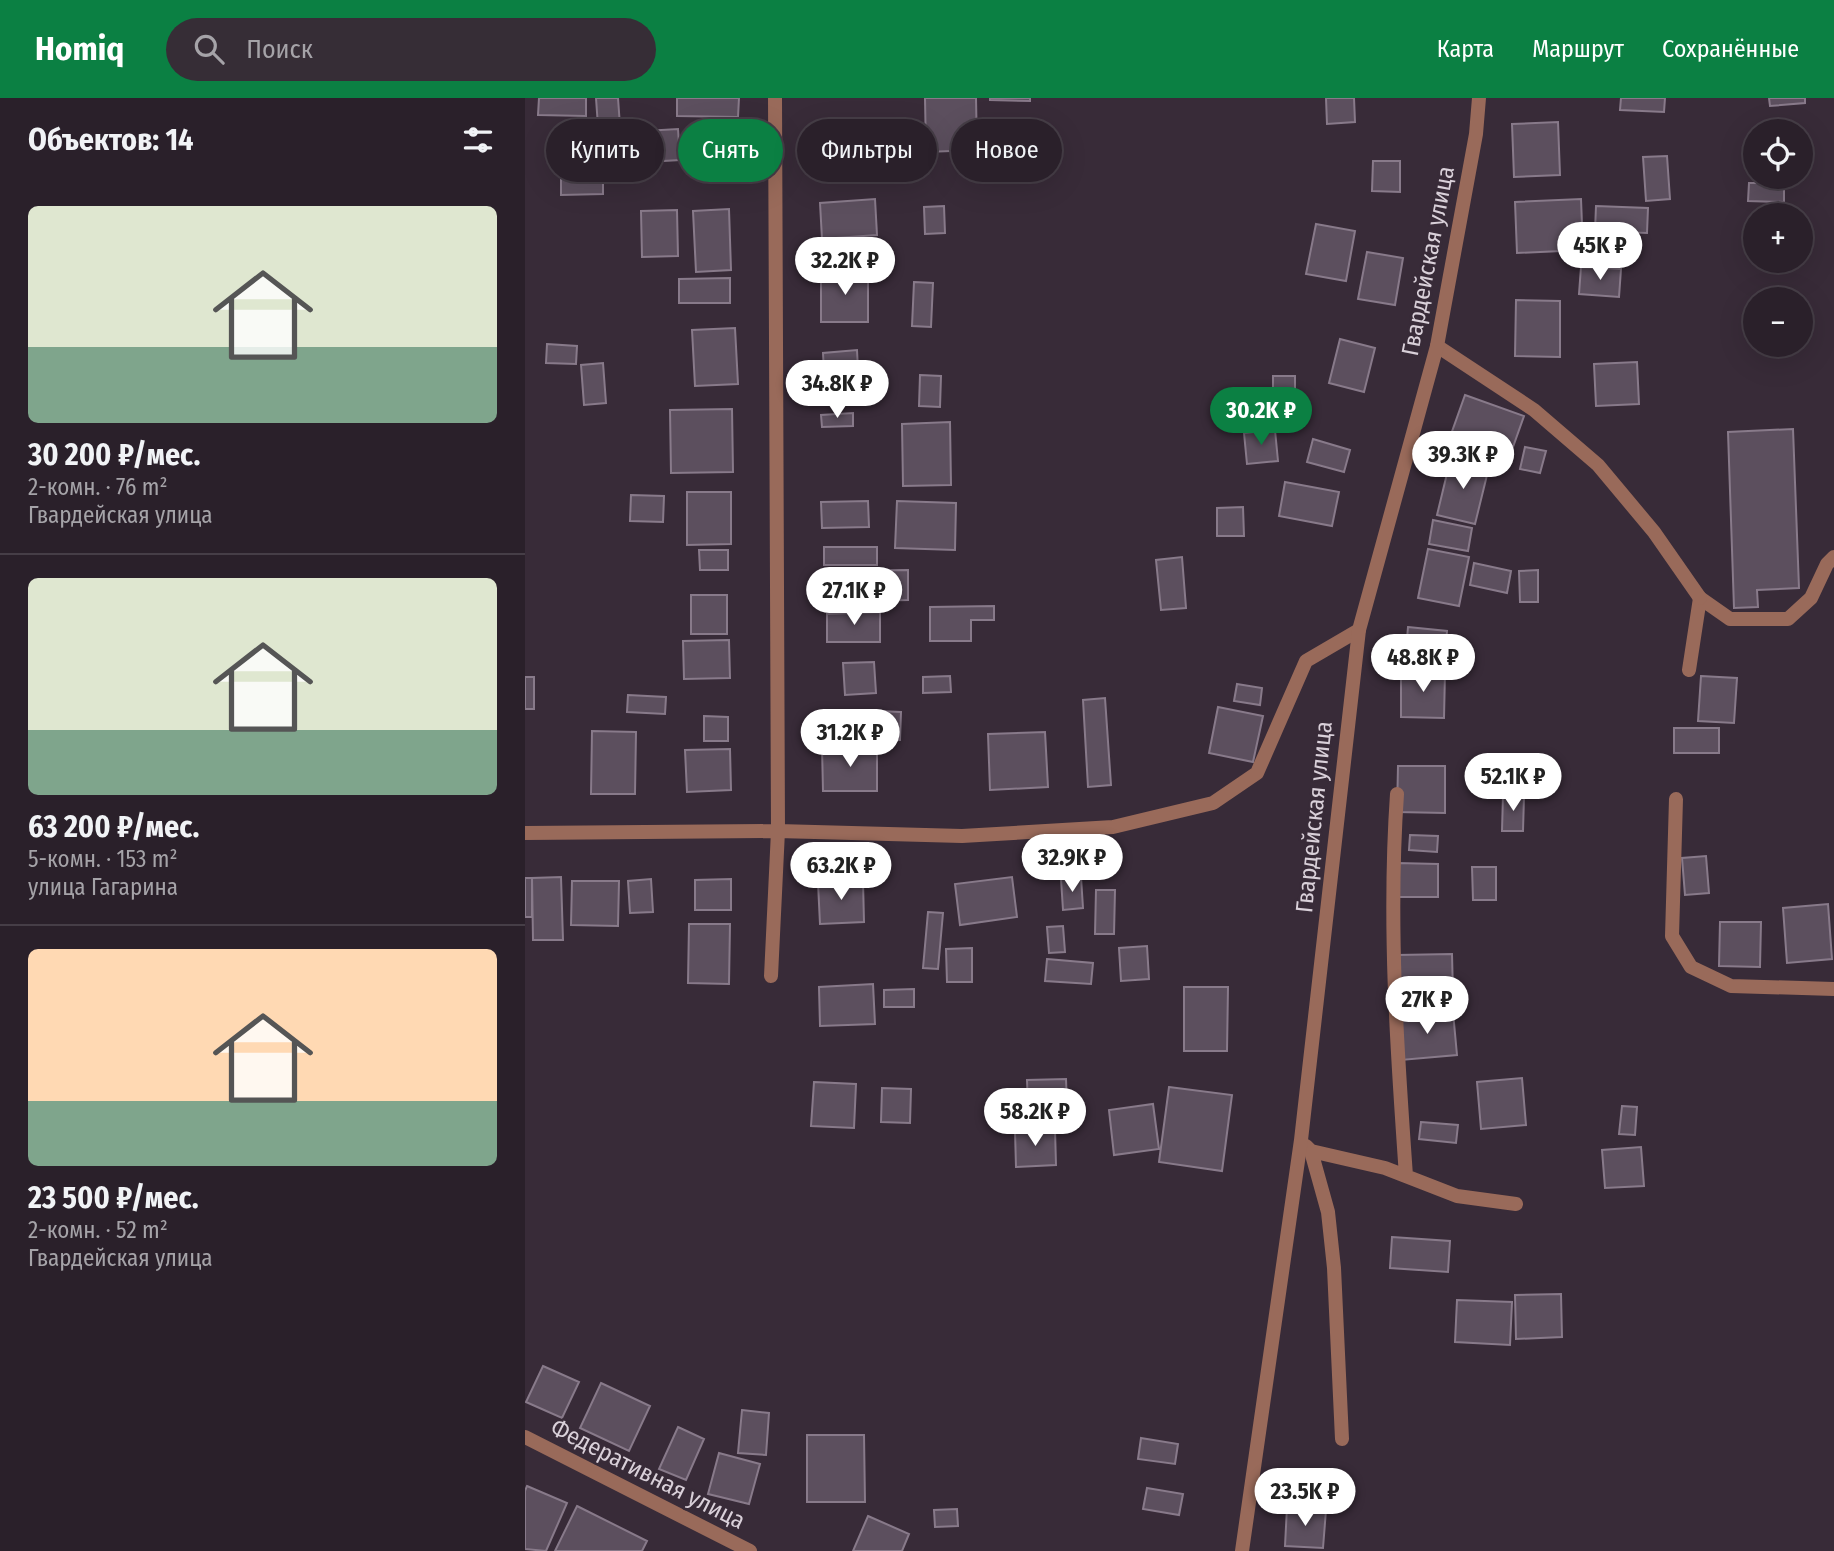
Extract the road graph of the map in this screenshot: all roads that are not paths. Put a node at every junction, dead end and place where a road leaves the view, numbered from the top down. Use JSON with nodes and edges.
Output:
{"nodes":[{"id":1,"x":775,"y":98,"type":"edge"},
{"id":2,"x":1479,"y":98,"type":"edge"},
{"id":3,"x":1437,"y":346,"type":"junction"},
{"id":4,"x":1834,"y":557,"type":"edge"},
{"id":5,"x":1700,"y":598,"type":"junction"},
{"id":6,"x":1359,"y":630,"type":"junction"},
{"id":7,"x":1689,"y":670,"type":"dead end"},
{"id":8,"x":1397,"y":794,"type":"dead end"},
{"id":9,"x":1676,"y":799,"type":"dead end"},
{"id":10,"x":778,"y":831,"type":"junction"},
{"id":11,"x":525,"y":833,"type":"edge"},
{"id":12,"x":771,"y":976,"type":"dead end"},
{"id":13,"x":1834,"y":989,"type":"edge"},
{"id":14,"x":1306,"y":1146,"type":"junction"},
{"id":15,"x":1406,"y":1176,"type":"junction"},
{"id":16,"x":1516,"y":1204,"type":"dead end"},
{"id":17,"x":525,"y":1437,"type":"edge"},
{"id":18,"x":1342,"y":1439,"type":"dead end"},
{"id":19,"x":750,"y":1551,"type":"edge"},
{"id":20,"x":1242,"y":1551,"type":"edge"}],
"edges":[{"from":1,"to":10,"type":"street"},
{"from":2,"to":3,"type":"street","name":"Гвардейская улица"},
{"from":3,"to":5,"type":"street"},
{"from":3,"to":6,"type":"street","name":"Гвардейская улица"},
{"from":4,"to":5,"type":"street"},
{"from":5,"to":7,"type":"street"},
{"from":6,"to":10,"type":"street"},
{"from":6,"to":14,"type":"street","name":"Гвардейская улица"},
{"from":8,"to":15,"type":"street"},
{"from":9,"to":13,"type":"street"},
{"from":10,"to":11,"type":"street"},
{"from":10,"to":12,"type":"street"},
{"from":14,"to":15,"type":"street"},
{"from":14,"to":18,"type":"street"},
{"from":14,"to":20,"type":"street","name":"Гвардейская улица"},
{"from":15,"to":16,"type":"street"},
{"from":17,"to":19,"type":"street","name":"Федеративная улица"}]}
